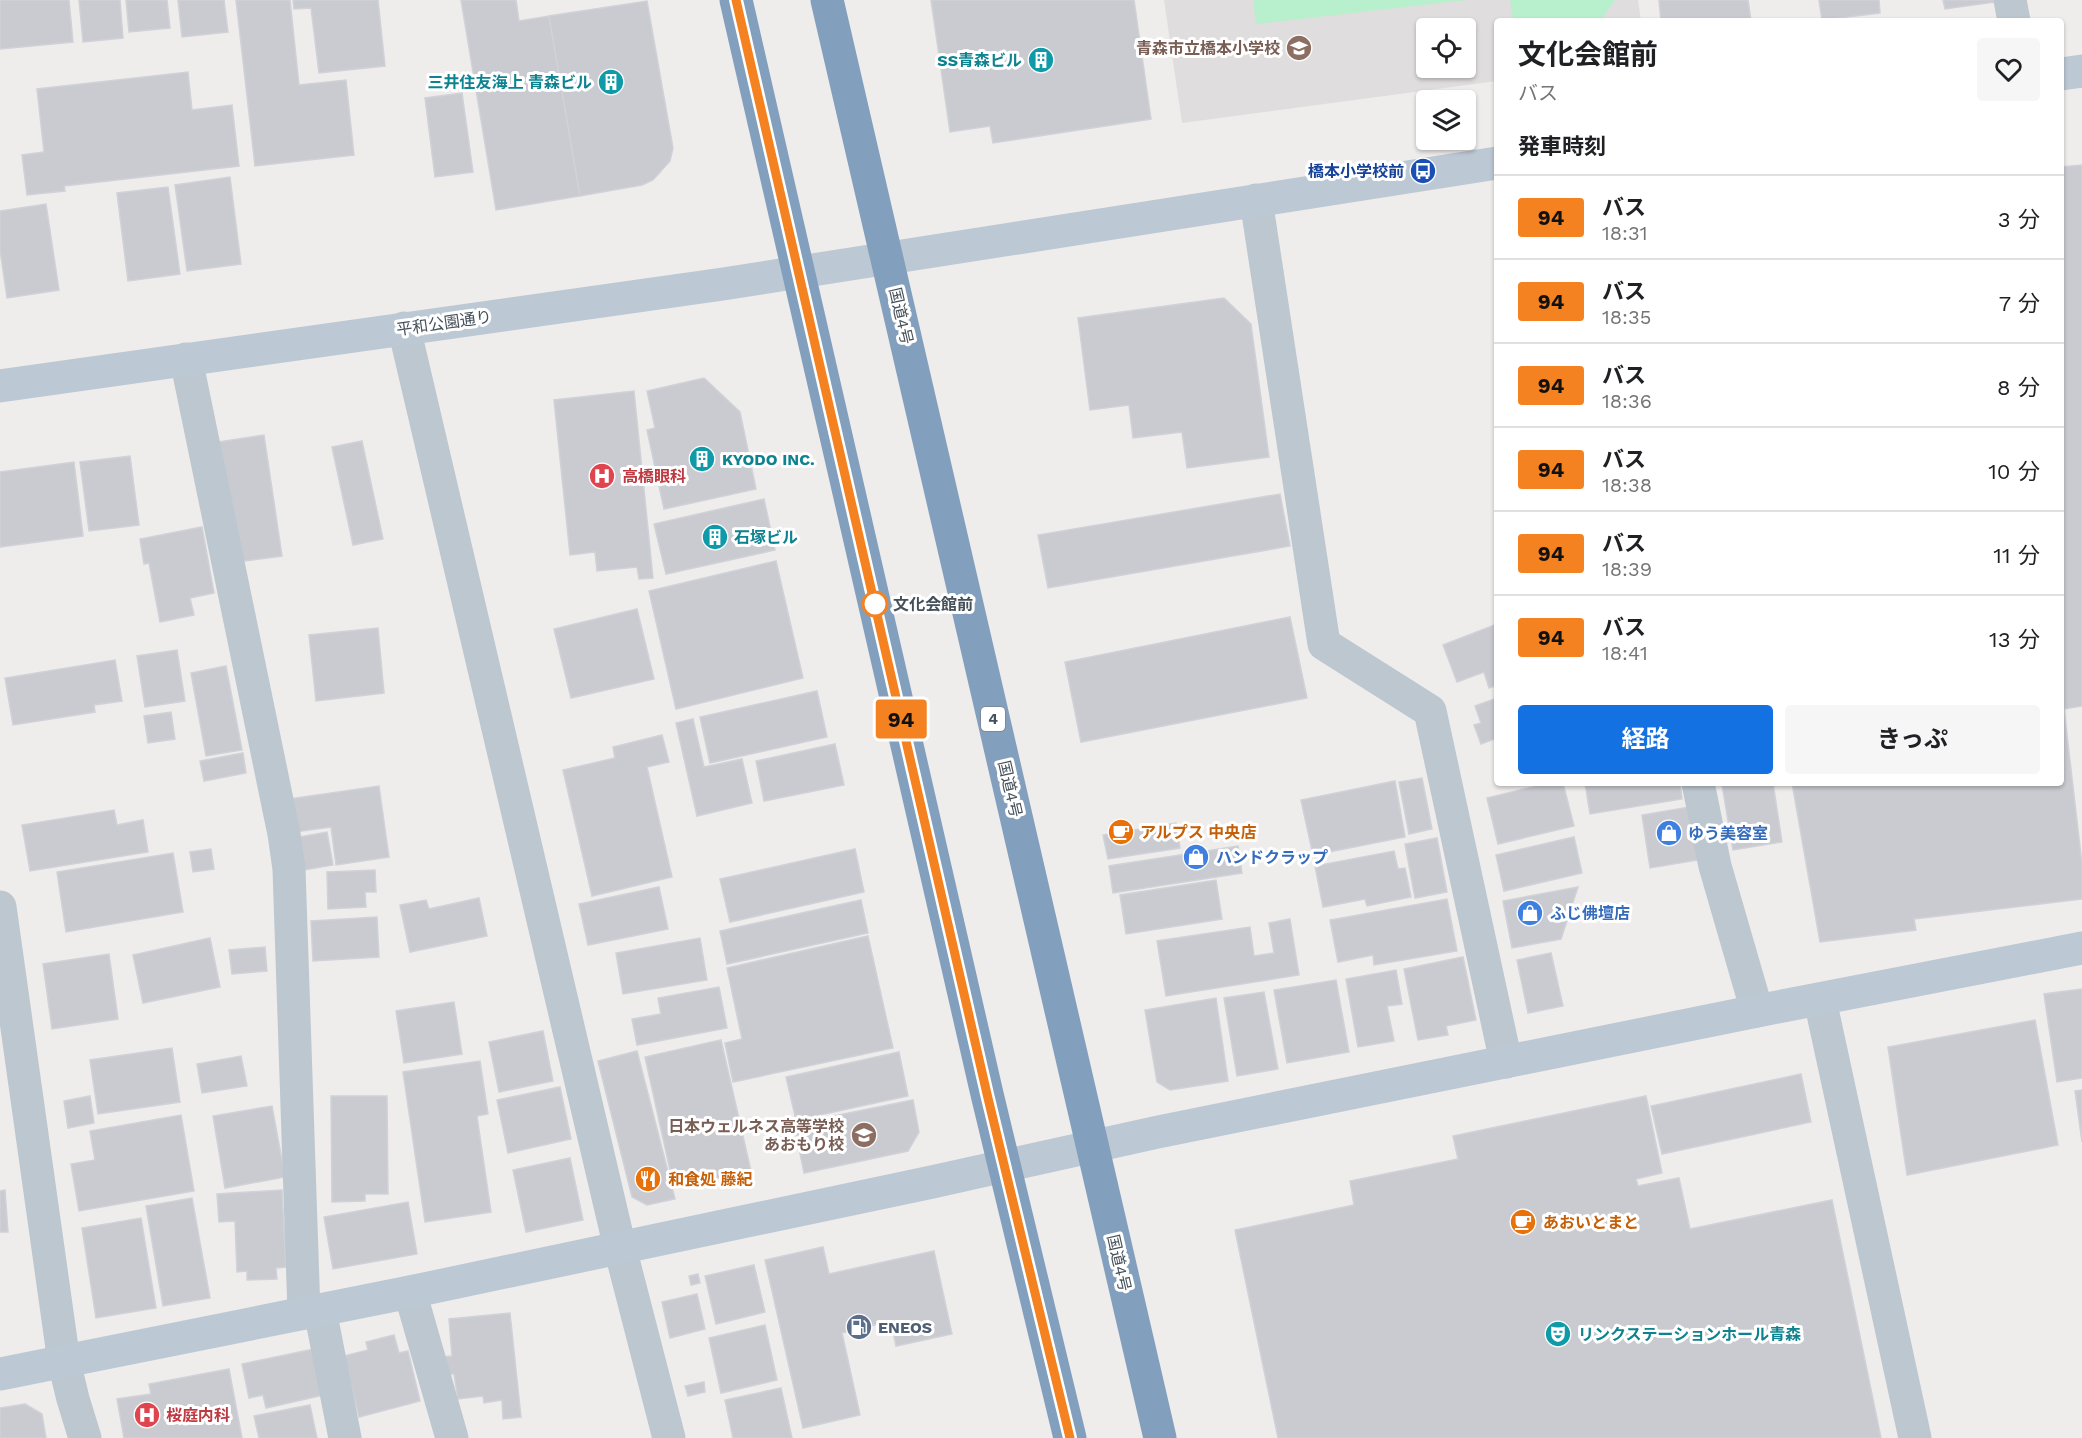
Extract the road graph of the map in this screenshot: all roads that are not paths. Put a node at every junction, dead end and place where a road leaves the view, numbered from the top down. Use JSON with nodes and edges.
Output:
{"nodes":[{"id":1,"x":736,"y":0,"type":"edge"},
{"id":2,"x":827,"y":0,"type":"edge"},
{"id":3,"x":2010,"y":0,"type":"edge"},
{"id":4,"x":2013,"y":18,"type":"edge"},
{"id":5,"x":2082,"y":71,"type":"edge"},
{"id":6,"x":2064,"y":74,"type":"edge"},
{"id":7,"x":1494,"y":163,"type":"edge"},
{"id":8,"x":1256,"y":200,"type":"junction"},
{"id":9,"x":888,"y":258,"type":"junction"},
{"id":10,"x":799,"y":272,"type":"junction"},
{"id":11,"x":404,"y":328,"type":"junction"},
{"id":12,"x":186,"y":359,"type":"junction"},
{"id":13,"x":0,"y":386,"type":"edge"},
{"id":14,"x":1699,"y":786,"type":"edge"},
{"id":15,"x":0,"y":907,"type":"edge"},
{"id":16,"x":2082,"y":948,"type":"edge"},
{"id":17,"x":1820,"y":1000,"type":"junction"},
{"id":18,"x":1757,"y":1011,"type":"junction"},
{"id":19,"x":1506,"y":1062,"type":"junction"},
{"id":20,"x":1092,"y":1147,"type":"junction"},
{"id":21,"x":1004,"y":1166,"type":"junction"},
{"id":22,"x":620,"y":1248,"type":"junction"},
{"id":23,"x":410,"y":1292,"type":"junction"},
{"id":24,"x":312,"y":1312,"type":"junction"},
{"id":25,"x":64,"y":1362,"type":"junction"},
{"id":26,"x":0,"y":1374,"type":"edge"},
{"id":27,"x":85,"y":1438,"type":"edge"},
{"id":28,"x":345,"y":1438,"type":"edge"},
{"id":29,"x":452,"y":1438,"type":"edge"},
{"id":30,"x":669,"y":1438,"type":"edge"},
{"id":31,"x":1070,"y":1438,"type":"edge"},
{"id":32,"x":1160,"y":1438,"type":"edge"},
{"id":33,"x":1915,"y":1438,"type":"edge"}],
"edges":[{"from":1,"to":10,"type":"highway"},
{"from":2,"to":9,"type":"highway","name":"国道4号","number":"4"},
{"from":3,"to":4,"type":"street"},
{"from":5,"to":6,"type":"street"},
{"from":7,"to":8,"type":"street","name":"平和公園通り"},
{"from":8,"to":9,"type":"street","name":"平和公園通り"},
{"from":8,"to":19,"type":"street"},
{"from":9,"to":10,"type":"street","name":"平和公園通り"},
{"from":9,"to":20,"type":"highway","name":"国道4号","number":"4"},
{"from":10,"to":11,"type":"street","name":"平和公園通り"},
{"from":10,"to":21,"type":"highway"},
{"from":11,"to":12,"type":"street","name":"平和公園通り"},
{"from":11,"to":22,"type":"street"},
{"from":12,"to":13,"type":"street","name":"平和公園通り"},
{"from":12,"to":24,"type":"street"},
{"from":14,"to":18,"type":"street"},
{"from":15,"to":25,"type":"street"},
{"from":16,"to":17,"type":"street"},
{"from":17,"to":18,"type":"street"},
{"from":17,"to":33,"type":"street"},
{"from":18,"to":19,"type":"street"},
{"from":19,"to":20,"type":"street"},
{"from":20,"to":21,"type":"street"},
{"from":20,"to":32,"type":"highway","name":"国道4号","number":"4"},
{"from":21,"to":22,"type":"street"},
{"from":21,"to":31,"type":"highway"},
{"from":22,"to":23,"type":"street"},
{"from":22,"to":30,"type":"street"},
{"from":23,"to":24,"type":"street"},
{"from":23,"to":29,"type":"street"},
{"from":24,"to":25,"type":"street"},
{"from":24,"to":28,"type":"street"},
{"from":25,"to":26,"type":"street"},
{"from":25,"to":27,"type":"street"}]}
